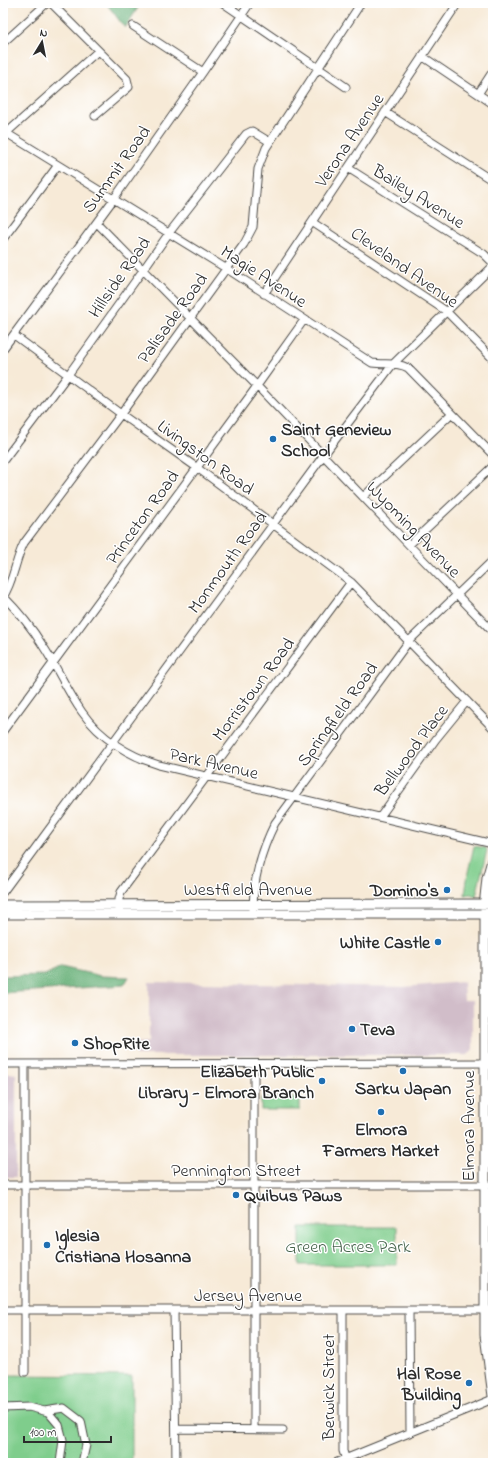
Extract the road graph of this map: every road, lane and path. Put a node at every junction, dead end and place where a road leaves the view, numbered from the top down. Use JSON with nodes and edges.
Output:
{"nodes":[{"id":1,"x":47,"y":3,"type":"edge"},
{"id":2,"x":51,"y":3,"type":"edge"},
{"id":3,"x":223,"y":3,"type":"edge"},
{"id":4,"x":250,"y":3,"type":"edge"},
{"id":5,"x":361,"y":3,"type":"edge"},
{"id":6,"x":458,"y":3,"type":"edge"},
{"id":7,"x":241,"y":15,"type":"junction"},
{"id":8,"x":133,"y":26,"type":"dead end"},
{"id":9,"x":3,"y":43,"type":"edge"},
{"id":10,"x":98,"y":51,"type":"junction"},
{"id":11,"x":422,"y":56,"type":"junction"},
{"id":12,"x":318,"y":68,"type":"junction"},
{"id":13,"x":493,"y":71,"type":"edge"},
{"id":14,"x":203,"y":72,"type":"junction"},
{"id":15,"x":346,"y":86,"type":"dead end"},
{"id":16,"x":478,"y":94,"type":"junction"},
{"id":17,"x":493,"y":104,"type":"edge"},
{"id":18,"x":385,"y":112,"type":"junction"},
{"id":19,"x":95,"y":116,"type":"dead end"},
{"id":20,"x":4,"y":133,"type":"edge"},
{"id":21,"x":270,"y":142,"type":"junction"},
{"id":22,"x":58,"y":165,"type":"junction"},
{"id":23,"x":348,"y":168,"type":"junction"},
{"id":24,"x":493,"y":181,"type":"edge"},
{"id":25,"x":113,"y":200,"type":"junction"},
{"id":26,"x":312,"y":222,"type":"junction"},
{"id":27,"x":96,"y":223,"type":"junction"},
{"id":28,"x":168,"y":233,"type":"junction"},
{"id":29,"x":3,"y":239,"type":"edge"},
{"id":30,"x":493,"y":264,"type":"edge"},
{"id":31,"x":227,"y":269,"type":"junction"},
{"id":32,"x":143,"y":270,"type":"junction"},
{"id":33,"x":264,"y":294,"type":"junction"},
{"id":34,"x":446,"y":311,"type":"junction"},
{"id":35,"x":190,"y":319,"type":"junction"},
{"id":36,"x":304,"y":320,"type":"junction"},
{"id":37,"x":14,"y":335,"type":"junction"},
{"id":38,"x":3,"y":349,"type":"edge"},
{"id":39,"x":493,"y":359,"type":"edge"},
{"id":40,"x":393,"y":364,"type":"junction"},
{"id":41,"x":68,"y":375,"type":"junction"},
{"id":42,"x":257,"y":386,"type":"junction"},
{"id":43,"x":452,"y":413,"type":"junction"},
{"id":44,"x":121,"y":414,"type":"junction"},
{"id":45,"x":493,"y":455,"type":"edge"},
{"id":46,"x":324,"y":456,"type":"junction"},
{"id":47,"x":3,"y":461,"type":"edge"},
{"id":48,"x":493,"y":466,"type":"edge"},
{"id":49,"x":196,"y":467,"type":"junction"},
{"id":50,"x":363,"y":497,"type":"junction"},
{"id":51,"x":273,"y":525,"type":"junction"},
{"id":52,"x":409,"y":546,"type":"junction"},
{"id":53,"x":493,"y":560,"type":"edge"},
{"id":54,"x":351,"y":582,"type":"junction"},
{"id":55,"x":457,"y":595,"type":"junction"},
{"id":56,"x":3,"y":596,"type":"edge"},
{"id":57,"x":493,"y":632,"type":"edge"},
{"id":58,"x":409,"y":641,"type":"junction"},
{"id":59,"x":53,"y":663,"type":"junction"},
{"id":60,"x":467,"y":701,"type":"junction"},
{"id":61,"x":493,"y":728,"type":"edge"},
{"id":62,"x":3,"y":730,"type":"edge"},
{"id":63,"x":113,"y":743,"type":"junction"},
{"id":64,"x":206,"y":777,"type":"junction"},
{"id":65,"x":294,"y":798,"type":"junction"},
{"id":66,"x":380,"y":817,"type":"junction"},
{"id":67,"x":493,"y":844,"type":"edge"},
{"id":68,"x":493,"y":857,"type":"edge"},
{"id":69,"x":3,"y":892,"type":"edge"},
{"id":70,"x":370,"y":904,"type":"junction"},
{"id":71,"x":489,"y":904,"type":"edge"},
{"id":72,"x":3,"y":905,"type":"edge"},
{"id":73,"x":119,"y":909,"type":"junction"},
{"id":74,"x":253,"y":909,"type":"junction"},
{"id":75,"x":3,"y":914,"type":"edge"},
{"id":76,"x":370,"y":914,"type":"junction"},
{"id":77,"x":489,"y":914,"type":"edge"},
{"id":78,"x":484,"y":1034,"type":"junction"},
{"id":79,"x":493,"y":1039,"type":"edge"},
{"id":80,"x":489,"y":1063,"type":"edge"},
{"id":81,"x":3,"y":1064,"type":"edge"},
{"id":82,"x":25,"y":1064,"type":"junction"},
{"id":83,"x":254,"y":1064,"type":"junction"},
{"id":84,"x":3,"y":1185,"type":"edge"},
{"id":85,"x":25,"y":1185,"type":"junction"},
{"id":86,"x":254,"y":1185,"type":"junction"},
{"id":87,"x":489,"y":1185,"type":"edge"},
{"id":88,"x":3,"y":1310,"type":"edge"},
{"id":89,"x":26,"y":1310,"type":"junction"},
{"id":90,"x":174,"y":1310,"type":"junction"},
{"id":91,"x":254,"y":1310,"type":"junction"},
{"id":92,"x":344,"y":1310,"type":"junction"},
{"id":93,"x":409,"y":1310,"type":"junction"},
{"id":94,"x":489,"y":1310,"type":"edge"},
{"id":95,"x":25,"y":1372,"type":"dead end"},
{"id":96,"x":493,"y":1397,"type":"edge"},
{"id":97,"x":3,"y":1408,"type":"edge"},
{"id":98,"x":44,"y":1411,"type":"junction"},
{"id":99,"x":176,"y":1429,"type":"junction"},
{"id":100,"x":254,"y":1429,"type":"junction"},
{"id":101,"x":283,"y":1430,"type":"dead end"},
{"id":102,"x":410,"y":1432,"type":"junction"},
{"id":103,"x":346,"y":1461,"type":"edge"},
{"id":104,"x":60,"y":1463,"type":"edge"},
{"id":105,"x":82,"y":1463,"type":"edge"},
{"id":106,"x":176,"y":1463,"type":"edge"},
{"id":107,"x":335,"y":1463,"type":"edge"}],
"edges":[{"from":1,"to":9,"type":"street"},
{"from":2,"to":10,"type":"street"},
{"from":3,"to":7,"type":"street"},
{"from":4,"to":7,"type":"street","name":"Summit Road"},
{"from":5,"to":12,"type":"street","name":"Palisade Road"},
{"from":6,"to":11,"type":"street","name":"Verona Avenue"},
{"from":7,"to":12,"type":"street"},
{"from":7,"to":14,"type":"street","name":"Summit Road"},
{"from":8,"to":14,"type":"street"},
{"from":10,"to":19,"type":"street"},
{"from":10,"to":20,"type":"street"},
{"from":11,"to":16,"type":"street"},
{"from":11,"to":18,"type":"street","name":"Verona Avenue"},
{"from":12,"to":15,"type":"street"},
{"from":12,"to":21,"type":"street","name":"Palisade Road"},
{"from":13,"to":16,"type":"street"},
{"from":14,"to":25,"type":"street","name":"Summit Road"},
{"from":16,"to":17,"type":"street"},
{"from":18,"to":23,"type":"street","name":"Verona Avenue"},
{"from":18,"to":24,"type":"street"},
{"from":20,"to":22,"type":"street","name":"Magie Avenue"},
{"from":21,"to":28,"type":"street","name":"Hillside Road"},
{"from":21,"to":31,"type":"street","name":"Palisade Road"},
{"from":22,"to":25,"type":"street","name":"Magie Avenue"},
{"from":22,"to":29,"type":"street"},
{"from":23,"to":26,"type":"street","name":"Verona Avenue"},
{"from":23,"to":30,"type":"street","name":"Bailey Avenue"},
{"from":25,"to":27,"type":"street","name":"Summit Road"},
{"from":25,"to":28,"type":"street","name":"Magie Avenue"},
{"from":26,"to":33,"type":"street","name":"Verona Avenue"},
{"from":26,"to":34,"type":"street","name":"Cleveland Avenue"},
{"from":27,"to":32,"type":"street","name":"Wyoming Avenue"},
{"from":27,"to":37,"type":"street","name":"Summit Road"},
{"from":28,"to":31,"type":"street","name":"Magie Avenue"},
{"from":28,"to":32,"type":"street","name":"Hillside Road"},
{"from":30,"to":34,"type":"street","name":"Monmouth Road"},
{"from":31,"to":33,"type":"street","name":"Magie Avenue"},
{"from":31,"to":35,"type":"street","name":"Palisade Road"},
{"from":32,"to":35,"type":"street","name":"Wyoming Avenue"},
{"from":32,"to":41,"type":"street","name":"Hillside Road"},
{"from":33,"to":36,"type":"street","name":"Magie Avenue"},
{"from":34,"to":39,"type":"street","name":"Cleveland Avenue"},
{"from":34,"to":40,"type":"street","name":"Monmouth Road"},
{"from":35,"to":42,"type":"street","name":"Wyoming Avenue"},
{"from":35,"to":44,"type":"street","name":"Palisade Road"},
{"from":36,"to":40,"type":"street","name":"Magie Avenue"},
{"from":36,"to":42,"type":"street","name":"Princeton Road"},
{"from":37,"to":38,"type":"street","name":"Summit Road"},
{"from":37,"to":41,"type":"street","name":"Livingston Road"},
{"from":40,"to":43,"type":"street","name":"Magie Avenue"},
{"from":40,"to":46,"type":"street","name":"Monmouth Road"},
{"from":41,"to":44,"type":"street","name":"Livingston Road"},
{"from":41,"to":47,"type":"street","name":"Hillside Road"},
{"from":42,"to":46,"type":"street","name":"Wyoming Avenue"},
{"from":42,"to":49,"type":"street","name":"Princeton Road"},
{"from":43,"to":45,"type":"street","name":"Magie Avenue"},
{"from":43,"to":50,"type":"street"},
{"from":44,"to":49,"type":"street","name":"Livingston Road"},
{"from":44,"to":56,"type":"street","name":"Palisade Road"},
{"from":46,"to":50,"type":"street","name":"Wyoming Avenue"},
{"from":46,"to":51,"type":"street","name":"Monmouth Road"},
{"from":48,"to":52,"type":"street"},
{"from":49,"to":51,"type":"street","name":"Livingston Road"},
{"from":49,"to":59,"type":"street","name":"Princeton Road"},
{"from":50,"to":52,"type":"street","name":"Wyoming Avenue"},
{"from":51,"to":54,"type":"street","name":"Livingston Road"},
{"from":51,"to":63,"type":"street","name":"Monmouth Road"},
{"from":52,"to":55,"type":"street","name":"Wyoming Avenue"},
{"from":53,"to":55,"type":"street","name":"Springfield Road"},
{"from":54,"to":58,"type":"street","name":"Livingston Road"},
{"from":54,"to":64,"type":"street","name":"Morristown Road"},
{"from":55,"to":57,"type":"street","name":"Wyoming Avenue"},
{"from":55,"to":58,"type":"street","name":"Springfield Road"},
{"from":56,"to":59,"type":"street","name":"Park Avenue"},
{"from":58,"to":60,"type":"street","name":"Livingston Road"},
{"from":58,"to":65,"type":"street","name":"Springfield Road"},
{"from":59,"to":62,"type":"street","name":"Princeton Road"},
{"from":59,"to":63,"type":"street","name":"Park Avenue"},
{"from":60,"to":61,"type":"street","name":"Livingston Road"},
{"from":60,"to":66,"type":"street","name":"Bellwood Place"},
{"from":63,"to":64,"type":"street","name":"Park Avenue"},
{"from":63,"to":69,"type":"street","name":"Monmouth Road"},
{"from":64,"to":65,"type":"street","name":"Park Avenue"},
{"from":64,"to":73,"type":"street","name":"Morristown Road"},
{"from":65,"to":66,"type":"street","name":"Park Avenue"},
{"from":65,"to":74,"type":"street","name":"Springfield Road"},
{"from":66,"to":67,"type":"street","name":"Park Avenue"},
{"from":68,"to":71,"type":"main road","name":"Elmora Avenue"},
{"from":70,"to":71,"type":"main road","name":"Westfield Avenue"},
{"from":70,"to":74,"type":"main road","name":"Westfield Avenue"},
{"from":70,"to":76,"type":"main road"},
{"from":71,"to":77,"type":"main road","name":"Elmora Avenue"},
{"from":72,"to":73,"type":"main road","name":"Westfield Avenue"},
{"from":73,"to":74,"type":"main road","name":"Westfield Avenue"},
{"from":73,"to":75,"type":"main road","name":"Westfield Avenue"},
{"from":74,"to":76,"type":"main road","name":"Westfield Avenue"},
{"from":76,"to":77,"type":"main road","name":"Westfield Avenue"},
{"from":77,"to":78,"type":"main road","name":"Elmora Avenue"},
{"from":78,"to":79,"type":"main road"},
{"from":78,"to":80,"type":"main road","name":"Elmora Avenue"},
{"from":80,"to":83,"type":"street"},
{"from":80,"to":87,"type":"main road","name":"Elmora Avenue"},
{"from":81,"to":82,"type":"street"},
{"from":82,"to":83,"type":"street"},
{"from":82,"to":85,"type":"street"},
{"from":83,"to":86,"type":"street"},
{"from":84,"to":85,"type":"street","name":"Pennington Street"},
{"from":85,"to":86,"type":"street","name":"Pennington Street"},
{"from":85,"to":89,"type":"street"},
{"from":86,"to":87,"type":"street","name":"Pennington Street"},
{"from":86,"to":91,"type":"street"},
{"from":87,"to":94,"type":"main road","name":"Elmora Avenue"},
{"from":88,"to":89,"type":"street","name":"Jersey Avenue"},
{"from":89,"to":90,"type":"street","name":"Jersey Avenue"},
{"from":89,"to":95,"type":"street"},
{"from":90,"to":91,"type":"street","name":"Jersey Avenue"},
{"from":90,"to":99,"type":"street"},
{"from":91,"to":92,"type":"street","name":"Jersey Avenue"},
{"from":91,"to":100,"type":"street"},
{"from":92,"to":93,"type":"street","name":"Jersey Avenue"},
{"from":92,"to":103,"type":"street","name":"Berwick Street"},
{"from":93,"to":94,"type":"street","name":"Jersey Avenue"},
{"from":93,"to":102,"type":"street"},
{"from":94,"to":96,"type":"main road","name":"Elmora Avenue"},
{"from":96,"to":102,"type":"street"},
{"from":97,"to":98,"type":"street"},
{"from":98,"to":104,"type":"street"},
{"from":98,"to":105,"type":"street"},
{"from":99,"to":100,"type":"street"},
{"from":99,"to":106,"type":"street"},
{"from":100,"to":101,"type":"street"},
{"from":102,"to":103,"type":"street"},
{"from":103,"to":107,"type":"street"}]}
